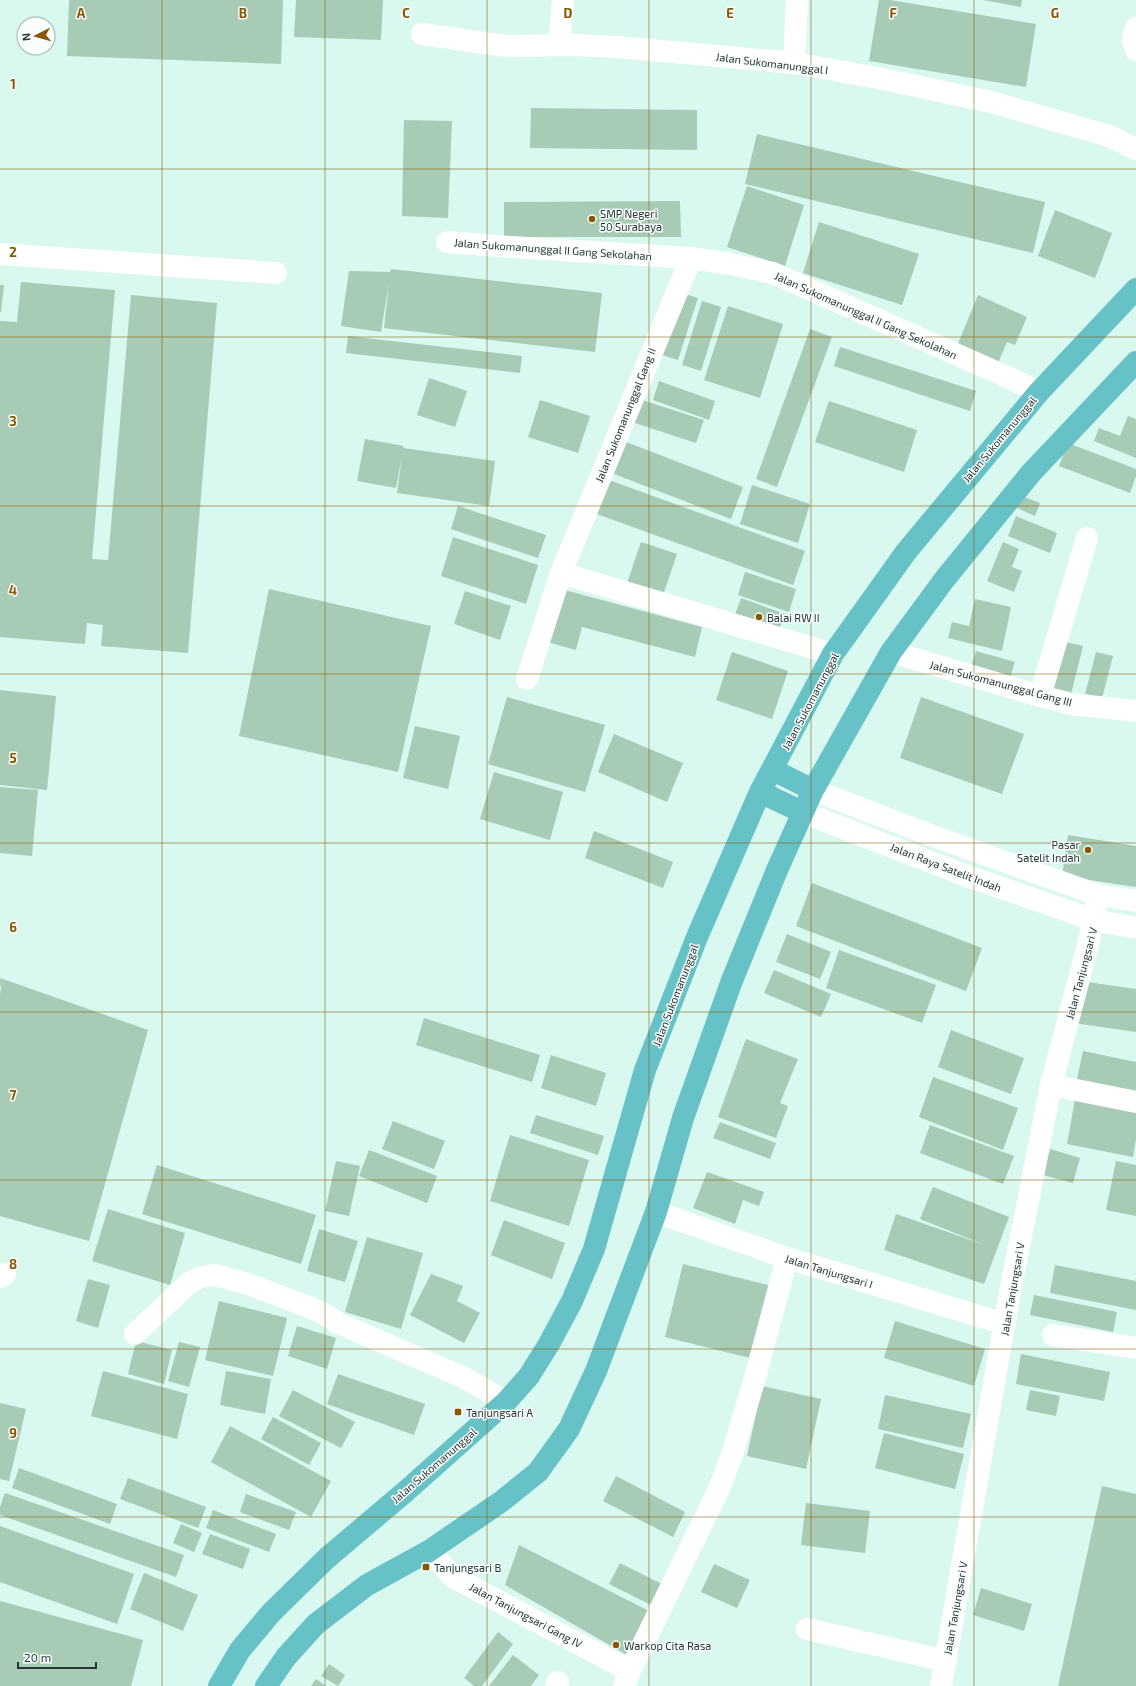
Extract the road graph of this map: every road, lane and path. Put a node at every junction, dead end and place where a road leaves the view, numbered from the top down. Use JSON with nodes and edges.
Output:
{"nodes":[{"id":1,"x":564,"y":0,"type":"edge"},
{"id":2,"x":797,"y":0,"type":"edge"},
{"id":3,"x":1136,"y":28,"type":"edge"},
{"id":4,"x":422,"y":34,"type":"dead end"},
{"id":5,"x":558,"y":45,"type":"junction"},
{"id":6,"x":1136,"y":50,"type":"edge"},
{"id":7,"x":794,"y":63,"type":"junction"},
{"id":8,"x":1136,"y":148,"type":"edge"},
{"id":9,"x":447,"y":242,"type":"dead end"},
{"id":10,"x":0,"y":254,"type":"edge"},
{"id":11,"x":691,"y":258,"type":"junction"},
{"id":12,"x":276,"y":273,"type":"dead end"},
{"id":13,"x":1136,"y":289,"type":"edge"},
{"id":14,"x":1132,"y":373,"type":"edge"},
{"id":15,"x":1039,"y":392,"type":"junction"},
{"id":16,"x":1087,"y":538,"type":"dead end"},
{"id":17,"x":561,"y":573,"type":"junction"},
{"id":18,"x":891,"y":652,"type":"junction"},
{"id":19,"x":833,"y":654,"type":"junction"},
{"id":20,"x":527,"y":679,"type":"dead end"},
{"id":21,"x":1040,"y":696,"type":"junction"},
{"id":22,"x":1136,"y":710,"type":"edge"},
{"id":23,"x":772,"y":770,"type":"junction"},
{"id":24,"x":813,"y":790,"type":"junction"},
{"id":25,"x":760,"y":792,"type":"junction"},
{"id":26,"x":802,"y":812,"type":"junction"},
{"id":27,"x":1098,"y":895,"type":"junction"},
{"id":28,"x":1136,"y":901,"type":"edge"},
{"id":29,"x":1094,"y":920,"type":"junction"},
{"id":30,"x":1136,"y":928,"type":"edge"},
{"id":31,"x":1051,"y":1085,"type":"junction"},
{"id":32,"x":1136,"y":1102,"type":"edge"},
{"id":33,"x":656,"y":1212,"type":"junction"},
{"id":34,"x":787,"y":1258,"type":"junction"},
{"id":35,"x":1005,"y":1324,"type":"junction"},
{"id":36,"x":135,"y":1334,"type":"dead end"},
{"id":37,"x":1053,"y":1335,"type":"dead end"},
{"id":38,"x":1136,"y":1348,"type":"edge"},
{"id":39,"x":506,"y":1402,"type":"junction"},
{"id":40,"x":429,"y":1551,"type":"junction"},
{"id":41,"x":807,"y":1629,"type":"dead end"},
{"id":42,"x":946,"y":1661,"type":"junction"},
{"id":43,"x":627,"y":1678,"type":"edge"},
{"id":44,"x":219,"y":1686,"type":"edge"},
{"id":45,"x":266,"y":1686,"type":"edge"},
{"id":46,"x":941,"y":1686,"type":"edge"}],
"edges":[{"from":1,"to":5,"type":"street"},
{"from":2,"to":7,"type":"street"},
{"from":3,"to":6,"type":"street"},
{"from":4,"to":5,"type":"street","name":"Jalan Sukomanunggal I"},
{"from":5,"to":7,"type":"street","name":"Jalan Sukomanunggal I"},
{"from":7,"to":8,"type":"street","name":"Jalan Sukomanunggal I"},
{"from":9,"to":11,"type":"street","name":"Jalan Sukomanunggal II Gang Sekolahan"},
{"from":10,"to":12,"type":"street"},
{"from":11,"to":15,"type":"street","name":"Jalan Sukomanunggal II Gang Sekolahan"},
{"from":11,"to":17,"type":"street","name":"Jalan Sukomanunggal Gang II"},
{"from":13,"to":15,"type":"main road","name":"Jalan Sukomanunggal"},
{"from":14,"to":18,"type":"main road"},
{"from":15,"to":19,"type":"main road","name":"Jalan Sukomanunggal"},
{"from":16,"to":21,"type":"street"},
{"from":17,"to":19,"type":"street"},
{"from":17,"to":20,"type":"street","name":"Jalan Sukomanunggal Gang II"},
{"from":18,"to":21,"type":"street","name":"Jalan Sukomanunggal Gang III"},
{"from":18,"to":24,"type":"main road"},
{"from":19,"to":23,"type":"main road","name":"Jalan Sukomanunggal"},
{"from":21,"to":22,"type":"street","name":"Jalan Sukomanunggal Gang III"},
{"from":23,"to":24,"type":"main road"},
{"from":23,"to":25,"type":"main road","name":"Jalan Sukomanunggal"},
{"from":24,"to":26,"type":"main road"},
{"from":24,"to":27,"type":"street"},
{"from":25,"to":26,"type":"main road","name":"Jalan Raya Satelit Indah"},
{"from":25,"to":39,"type":"main road","name":"Jalan Sukomanunggal"},
{"from":26,"to":29,"type":"street","name":"Jalan Raya Satelit Indah"},
{"from":26,"to":33,"type":"main road"},
{"from":27,"to":28,"type":"street"},
{"from":27,"to":29,"type":"street","name":"Jalan Tanjungsari V"},
{"from":29,"to":30,"type":"street","name":"Jalan Raya Satelit Indah"},
{"from":29,"to":31,"type":"street","name":"Jalan Tanjungsari V"},
{"from":31,"to":32,"type":"street"},
{"from":31,"to":35,"type":"street","name":"Jalan Tanjungsari V"},
{"from":33,"to":34,"type":"street","name":"Jalan Tanjungsari I"},
{"from":33,"to":40,"type":"main road"},
{"from":34,"to":35,"type":"street","name":"Jalan Tanjungsari I"},
{"from":34,"to":43,"type":"street"},
{"from":35,"to":42,"type":"street","name":"Jalan Tanjungsari V"},
{"from":36,"to":39,"type":"street"},
{"from":37,"to":38,"type":"street"},
{"from":39,"to":44,"type":"main road","name":"Jalan Sukomanunggal"},
{"from":40,"to":43,"type":"street","name":"Jalan Tanjungsari Gang IV"},
{"from":40,"to":45,"type":"main road"},
{"from":41,"to":42,"type":"street"},
{"from":42,"to":46,"type":"street","name":"Jalan Tanjungsari V"}]}
